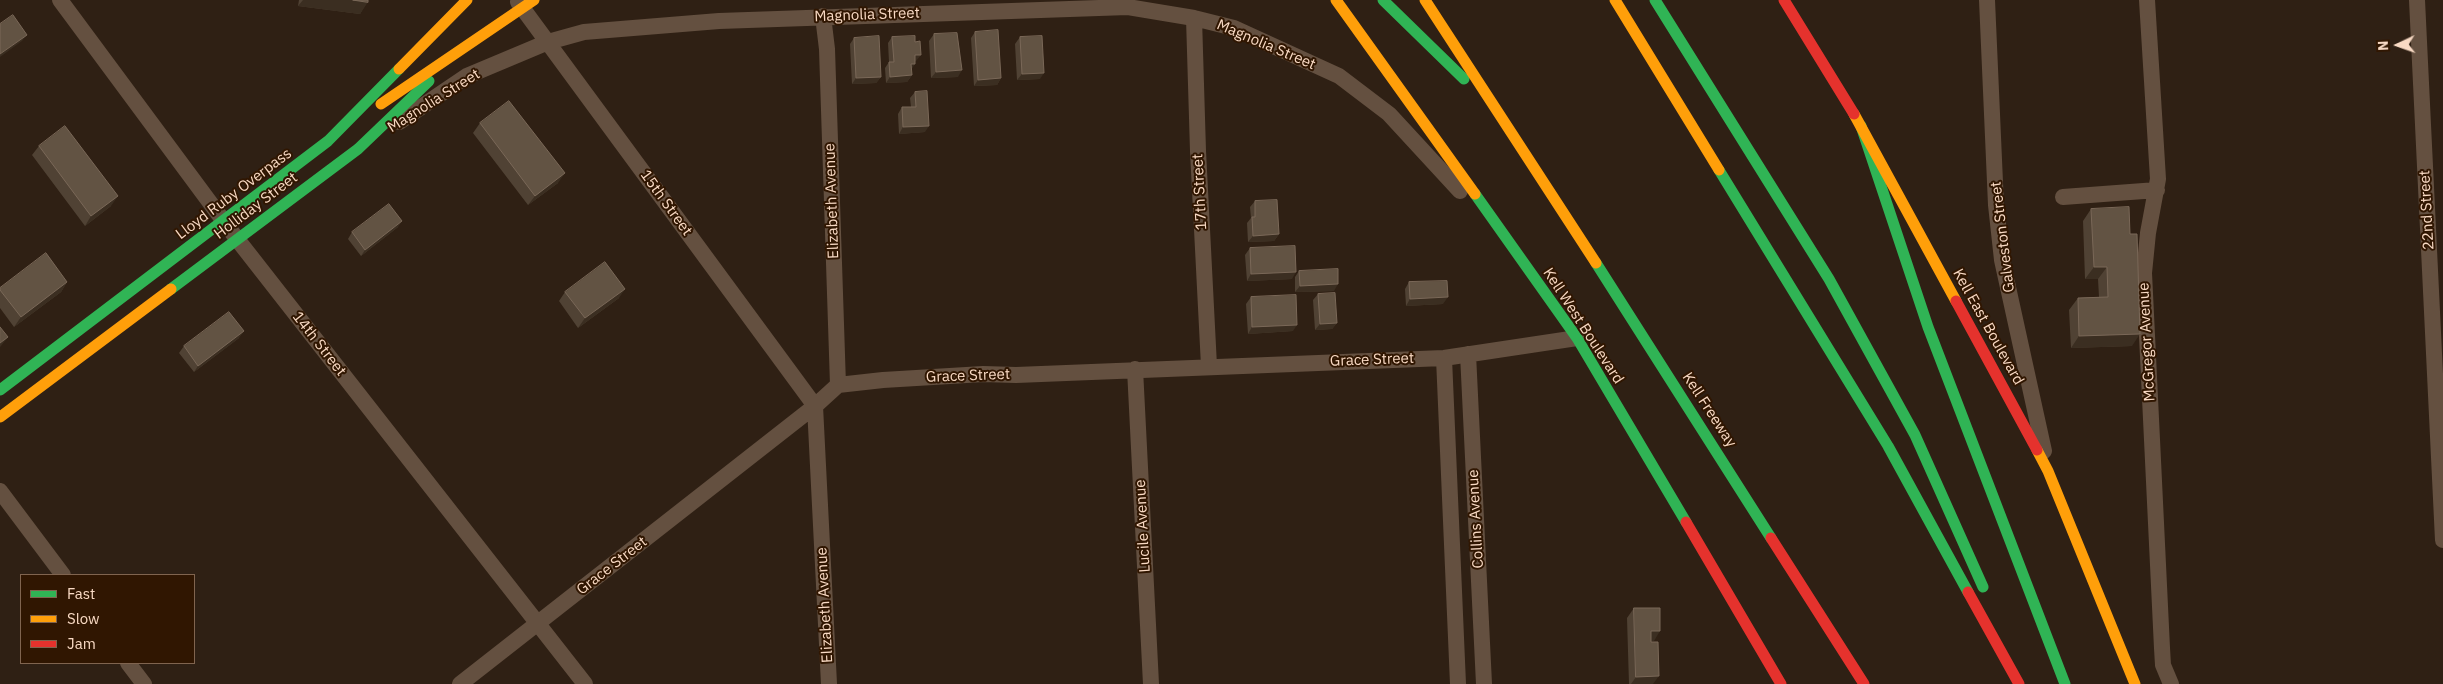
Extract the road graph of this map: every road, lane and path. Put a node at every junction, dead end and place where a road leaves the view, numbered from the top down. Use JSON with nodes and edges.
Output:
{"nodes":[{"id":1,"x":60,"y":0,"type":"edge"},
{"id":2,"x":467,"y":0,"type":"edge"},
{"id":3,"x":516,"y":0,"type":"edge"},
{"id":4,"x":534,"y":0,"type":"edge"},
{"id":5,"x":1336,"y":0,"type":"edge"},
{"id":6,"x":1383,"y":0,"type":"edge"},
{"id":7,"x":1425,"y":0,"type":"edge"},
{"id":8,"x":1615,"y":0,"type":"edge"},
{"id":9,"x":1655,"y":0,"type":"edge"},
{"id":10,"x":1784,"y":0,"type":"edge"},
{"id":11,"x":1987,"y":0,"type":"edge"},
{"id":12,"x":2147,"y":0,"type":"edge"},
{"id":13,"x":2417,"y":0,"type":"edge"},
{"id":14,"x":823,"y":16,"type":"junction"},
{"id":15,"x":1194,"y":18,"type":"junction"},
{"id":16,"x":548,"y":42,"type":"junction"},
{"id":17,"x":1861,"y":126,"type":"junction"},
{"id":18,"x":328,"y":141,"type":"junction"},
{"id":19,"x":358,"y":149,"type":"junction"},
{"id":20,"x":1526,"y":153,"type":"junction"},
{"id":21,"x":2157,"y":190,"type":"junction"},
{"id":22,"x":2063,"y":197,"type":"dead end"},
{"id":23,"x":237,"y":239,"type":"junction"},
{"id":24,"x":1577,"y":338,"type":"junction"},
{"id":25,"x":1468,"y":354,"type":"junction"},
{"id":26,"x":1444,"y":358,"type":"junction"},
{"id":27,"x":1210,"y":366,"type":"junction"},
{"id":28,"x":1135,"y":369,"type":"junction"},
{"id":29,"x":838,"y":385,"type":"junction"},
{"id":30,"x":0,"y":390,"type":"edge"},
{"id":31,"x":815,"y":406,"type":"junction"},
{"id":32,"x":0,"y":417,"type":"edge"},
{"id":33,"x":2048,"y":471,"type":"junction"},
{"id":34,"x":0,"y":492,"type":"edge"},
{"id":35,"x":2443,"y":540,"type":"edge"},
{"id":36,"x":62,"y":574,"type":"edge"},
{"id":37,"x":1987,"y":596,"type":"dead end"},
{"id":38,"x":539,"y":624,"type":"junction"},
{"id":39,"x":2003,"y":631,"type":"dead end"},
{"id":40,"x":129,"y":664,"type":"edge"},
{"id":41,"x":144,"y":684,"type":"edge"},
{"id":42,"x":460,"y":684,"type":"edge"},
{"id":43,"x":585,"y":684,"type":"edge"},
{"id":44,"x":829,"y":684,"type":"edge"},
{"id":45,"x":1151,"y":684,"type":"edge"},
{"id":46,"x":1458,"y":684,"type":"edge"},
{"id":47,"x":1484,"y":684,"type":"edge"},
{"id":48,"x":1781,"y":684,"type":"edge"},
{"id":49,"x":1864,"y":684,"type":"edge"},
{"id":50,"x":2018,"y":684,"type":"edge"},
{"id":51,"x":2026,"y":684,"type":"edge"},
{"id":52,"x":2065,"y":684,"type":"edge"},
{"id":53,"x":2135,"y":684,"type":"edge"},
{"id":54,"x":2170,"y":684,"type":"edge"}],
"edges":[{"from":1,"to":23,"type":"street","name":"14th Street"},
{"from":2,"to":18,"type":"main road","name":"Lloyd Ruby Overpass"},
{"from":3,"to":16,"type":"street","name":"15th Street"},
{"from":3,"to":19,"type":"main road","name":"Holliday Street"},
{"from":4,"to":18,"type":"main road"},
{"from":5,"to":24,"type":"main road","name":"Kell West Boulevard"},
{"from":6,"to":20,"type":"main road"},
{"from":7,"to":20,"type":"main road"},
{"from":8,"to":50,"type":"main road"},
{"from":9,"to":37,"type":"main road"},
{"from":10,"to":17,"type":"main road","name":"Kell East Boulevard"},
{"from":11,"to":33,"type":"street","name":"Galveston Street"},
{"from":12,"to":21,"type":"street","name":"McGregor Avenue"},
{"from":13,"to":35,"type":"street","name":"22nd Street"},
{"from":14,"to":15,"type":"street","name":"Magnolia Street"},
{"from":14,"to":16,"type":"street","name":"Magnolia Street"},
{"from":14,"to":29,"type":"street","name":"Elizabeth Avenue"},
{"from":15,"to":24,"type":"street","name":"Magnolia Street"},
{"from":15,"to":27,"type":"street","name":"17th Street"},
{"from":16,"to":19,"type":"street","name":"Magnolia Street"},
{"from":16,"to":31,"type":"street","name":"15th Street"},
{"from":17,"to":33,"type":"main road","name":"Kell East Boulevard"},
{"from":17,"to":52,"type":"main road"},
{"from":18,"to":30,"type":"main road","name":"Lloyd Ruby Overpass"},
{"from":19,"to":23,"type":"main road","name":"Holliday Street"},
{"from":20,"to":49,"type":"main road","name":"Kell Freeway"},
{"from":21,"to":22,"type":"street"},
{"from":21,"to":54,"type":"street","name":"McGregor Avenue"},
{"from":23,"to":32,"type":"main road","name":"Holliday Street"},
{"from":23,"to":38,"type":"street","name":"14th Street"},
{"from":24,"to":25,"type":"street","name":"Grace Street"},
{"from":24,"to":48,"type":"main road","name":"Kell West Boulevard"},
{"from":25,"to":26,"type":"street","name":"Grace Street"},
{"from":25,"to":47,"type":"street","name":"Collins Avenue"},
{"from":26,"to":27,"type":"street","name":"Grace Street"},
{"from":26,"to":46,"type":"street","name":"Collins Avenue"},
{"from":27,"to":28,"type":"street","name":"Grace Street"},
{"from":28,"to":29,"type":"street","name":"Grace Street"},
{"from":28,"to":45,"type":"street","name":"Lucile Avenue"},
{"from":29,"to":31,"type":"street","name":"Grace Street"},
{"from":31,"to":38,"type":"street","name":"Grace Street"},
{"from":31,"to":44,"type":"street","name":"Elizabeth Avenue"},
{"from":33,"to":53,"type":"main road","name":"Kell East Boulevard"},
{"from":34,"to":36,"type":"street"},
{"from":38,"to":42,"type":"street","name":"Grace Street"},
{"from":38,"to":43,"type":"street","name":"14th Street"},
{"from":39,"to":51,"type":"main road"},
{"from":40,"to":41,"type":"street"}]}
